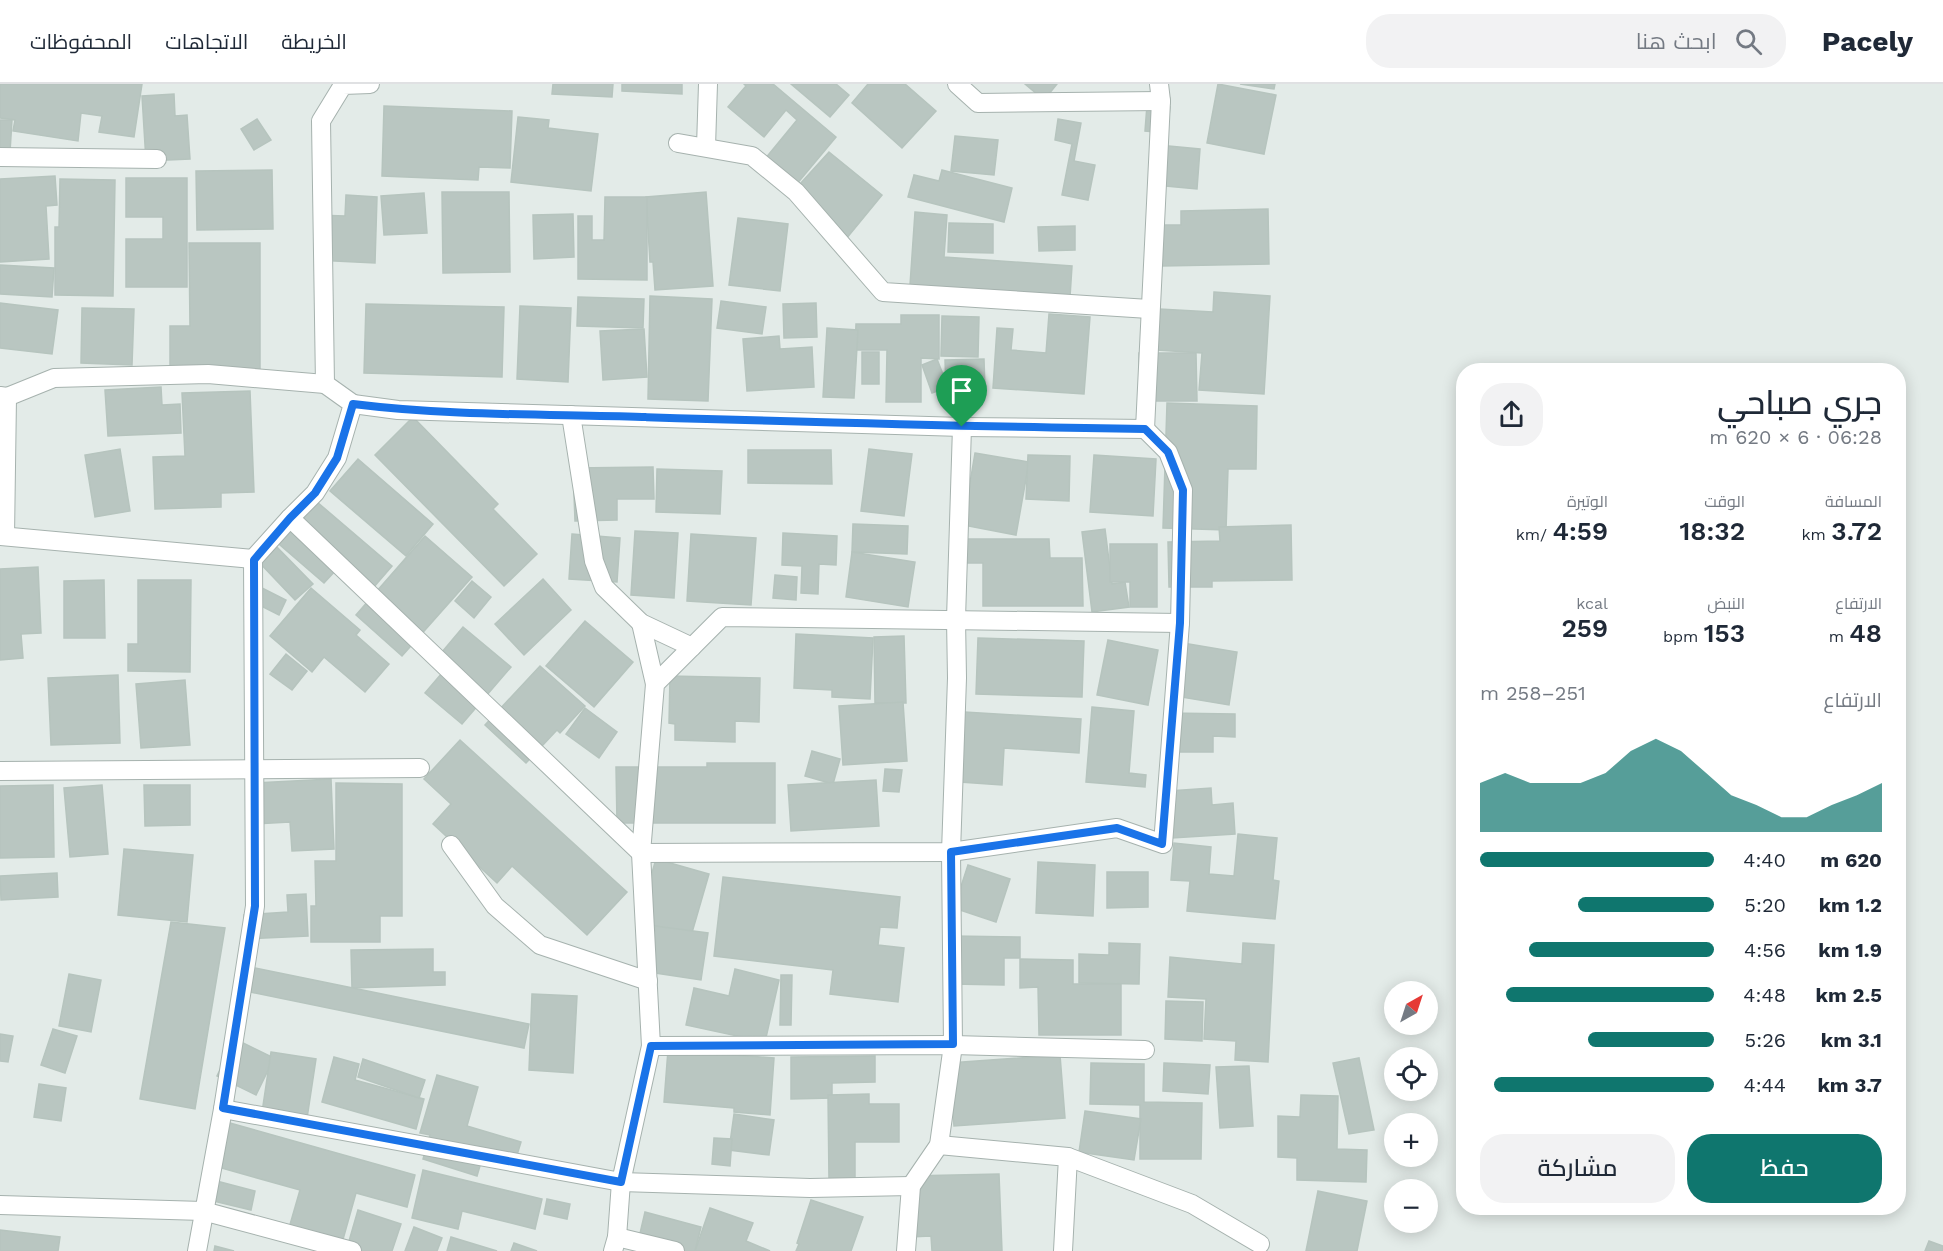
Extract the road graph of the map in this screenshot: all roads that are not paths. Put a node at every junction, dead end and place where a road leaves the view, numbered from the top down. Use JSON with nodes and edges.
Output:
{"nodes":[{"id":1,"x":370,"y":84,"type":"edge"},
{"id":2,"x":708,"y":84,"type":"edge"},
{"id":3,"x":957,"y":84,"type":"edge"},
{"id":4,"x":340,"y":85,"type":"edge"},
{"id":5,"x":1160,"y":92,"type":"edge"},
{"id":6,"x":678,"y":143,"type":"dead end"},
{"id":7,"x":706,"y":147,"type":"junction"},
{"id":8,"x":0,"y":157,"type":"edge"},
{"id":9,"x":157,"y":159,"type":"dead end"},
{"id":10,"x":1149,"y":309,"type":"junction"},
{"id":11,"x":325,"y":384,"type":"junction"},
{"id":12,"x":4,"y":397,"type":"edge"},
{"id":13,"x":353,"y":404,"type":"junction"},
{"id":14,"x":571,"y":415,"type":"junction"},
{"id":15,"x":962,"y":427,"type":"junction"},
{"id":16,"x":1145,"y":429,"type":"junction"},
{"id":17,"x":290,"y":518,"type":"junction"},
{"id":18,"x":3,"y":536,"type":"edge"},
{"id":19,"x":254,"y":560,"type":"junction"},
{"id":20,"x":956,"y":619,"type":"junction"},
{"id":21,"x":641,"y":622,"type":"junction"},
{"id":22,"x":1180,"y":623,"type":"junction"},
{"id":23,"x":692,"y":647,"type":"junction"},
{"id":24,"x":655,"y":684,"type":"junction"},
{"id":25,"x":255,"y":768,"type":"junction"},
{"id":26,"x":420,"y":768,"type":"dead end"},
{"id":27,"x":0,"y":771,"type":"edge"},
{"id":28,"x":452,"y":845,"type":"dead end"},
{"id":29,"x":951,"y":852,"type":"junction"},
{"id":30,"x":641,"y":853,"type":"junction"},
{"id":31,"x":648,"y":981,"type":"junction"},
{"id":32,"x":953,"y":1044,"type":"junction"},
{"id":33,"x":651,"y":1046,"type":"junction"},
{"id":34,"x":1144,"y":1050,"type":"dead end"},
{"id":35,"x":223,"y":1108,"type":"junction"},
{"id":36,"x":939,"y":1145,"type":"junction"},
{"id":37,"x":1068,"y":1157,"type":"junction"},
{"id":38,"x":621,"y":1182,"type":"junction"},
{"id":39,"x":910,"y":1186,"type":"junction"},
{"id":40,"x":0,"y":1205,"type":"edge"},
{"id":41,"x":203,"y":1211,"type":"junction"},
{"id":42,"x":615,"y":1244,"type":"edge"},
{"id":43,"x":1260,"y":1244,"type":"dead end"},
{"id":44,"x":197,"y":1251,"type":"edge"},
{"id":45,"x":352,"y":1251,"type":"edge"},
{"id":46,"x":675,"y":1251,"type":"edge"},
{"id":47,"x":906,"y":1251,"type":"edge"},
{"id":48,"x":1063,"y":1251,"type":"edge"}],
"edges":[{"from":1,"to":4,"type":"street"},
{"from":2,"to":7,"type":"street"},
{"from":3,"to":5,"type":"street"},
{"from":4,"to":11,"type":"street"},
{"from":5,"to":10,"type":"street"},
{"from":6,"to":7,"type":"street"},
{"from":7,"to":10,"type":"street"},
{"from":8,"to":9,"type":"street"},
{"from":10,"to":16,"type":"street"},
{"from":11,"to":12,"type":"street"},
{"from":11,"to":13,"type":"street"},
{"from":12,"to":18,"type":"street"},
{"from":13,"to":14,"type":"street"},
{"from":13,"to":17,"type":"street"},
{"from":14,"to":15,"type":"street"},
{"from":14,"to":21,"type":"street"},
{"from":15,"to":16,"type":"street"},
{"from":15,"to":20,"type":"street"},
{"from":16,"to":22,"type":"street"},
{"from":17,"to":19,"type":"street"},
{"from":17,"to":30,"type":"street"},
{"from":18,"to":19,"type":"street"},
{"from":19,"to":25,"type":"street"},
{"from":20,"to":22,"type":"street"},
{"from":20,"to":23,"type":"street"},
{"from":20,"to":29,"type":"street"},
{"from":21,"to":23,"type":"street"},
{"from":21,"to":24,"type":"street"},
{"from":22,"to":29,"type":"street"},
{"from":23,"to":24,"type":"street"},
{"from":24,"to":30,"type":"street"},
{"from":25,"to":26,"type":"street"},
{"from":25,"to":27,"type":"street"},
{"from":25,"to":35,"type":"street"},
{"from":28,"to":31,"type":"street"},
{"from":29,"to":30,"type":"street"},
{"from":29,"to":32,"type":"street"},
{"from":30,"to":31,"type":"street"},
{"from":31,"to":33,"type":"street"},
{"from":32,"to":33,"type":"street"},
{"from":32,"to":34,"type":"street"},
{"from":32,"to":36,"type":"street"},
{"from":33,"to":38,"type":"street"},
{"from":35,"to":38,"type":"street"},
{"from":35,"to":41,"type":"street"},
{"from":36,"to":37,"type":"street"},
{"from":36,"to":39,"type":"street"},
{"from":37,"to":43,"type":"street"},
{"from":37,"to":48,"type":"street"},
{"from":38,"to":39,"type":"street"},
{"from":38,"to":42,"type":"street"},
{"from":39,"to":47,"type":"street"},
{"from":40,"to":41,"type":"street"},
{"from":41,"to":44,"type":"street"},
{"from":41,"to":45,"type":"street"},
{"from":42,"to":46,"type":"street"}]}
